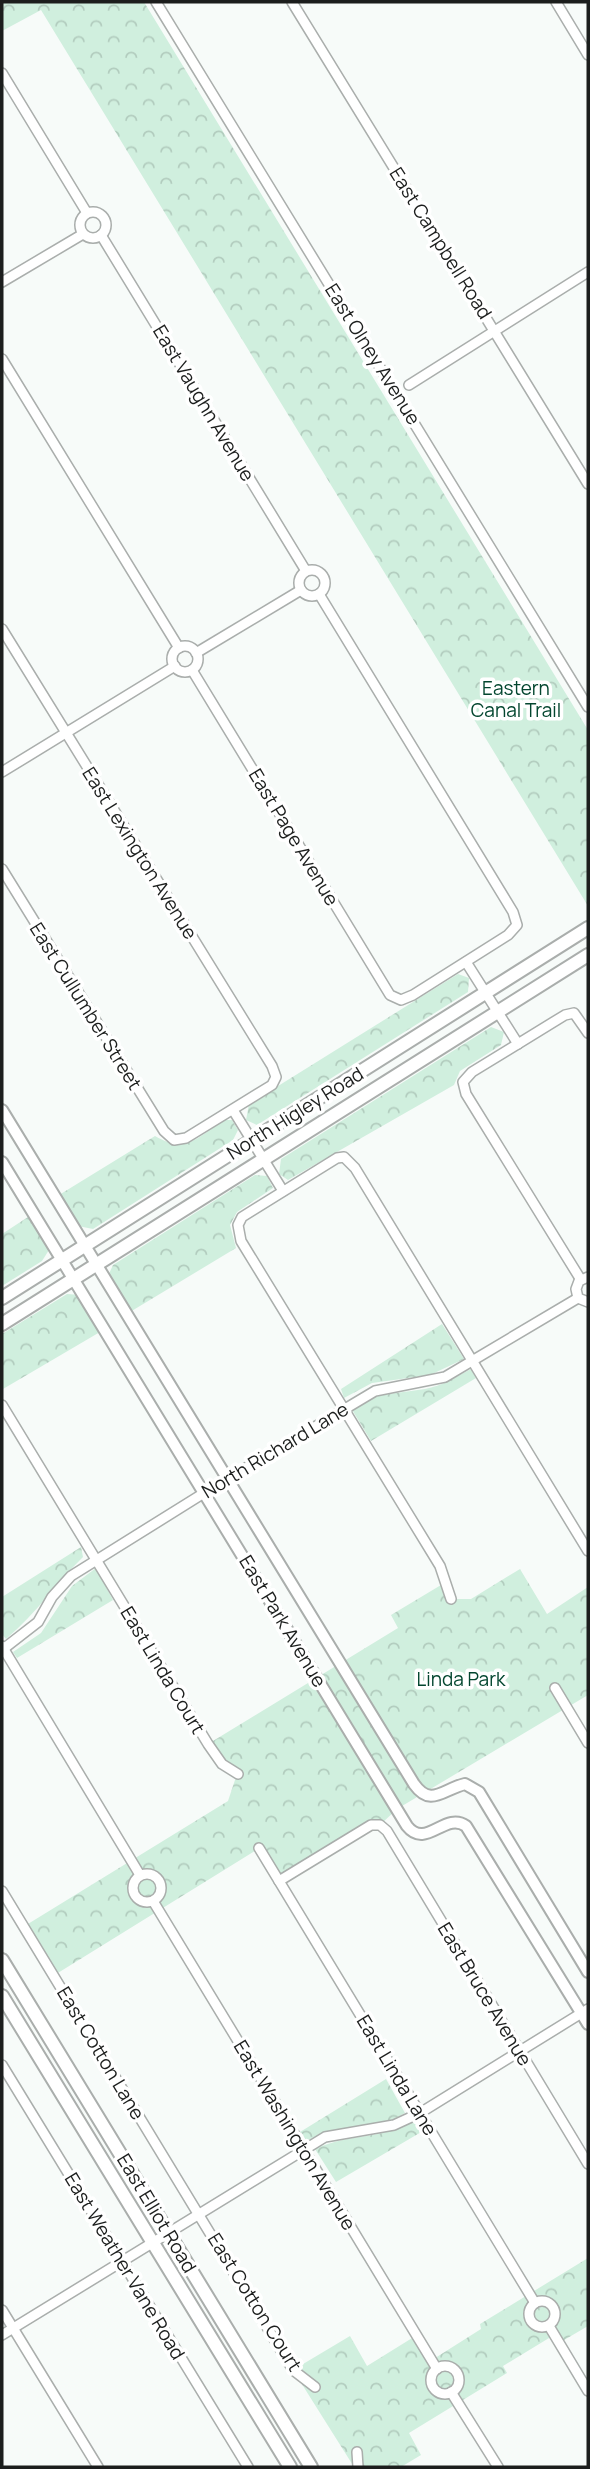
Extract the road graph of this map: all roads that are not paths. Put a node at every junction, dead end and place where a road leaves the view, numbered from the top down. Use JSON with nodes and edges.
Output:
{"nodes":[{"id":1,"x":156,"y":2,"type":"edge"},
{"id":2,"x":292,"y":2,"type":"edge"},
{"id":3,"x":556,"y":2,"type":"edge"},
{"id":4,"x":588,"y":55,"type":"edge"},
{"id":5,"x":2,"y":73,"type":"edge"},
{"id":6,"x":87,"y":213,"type":"junction"},
{"id":7,"x":83,"y":234,"type":"junction"},
{"id":8,"x":101,"y":236,"type":"junction"},
{"id":9,"x":588,"y":272,"type":"edge"},
{"id":10,"x":2,"y":282,"type":"edge"},
{"id":11,"x":495,"y":332,"type":"junction"},
{"id":12,"x":2,"y":359,"type":"edge"},
{"id":13,"x":409,"y":385,"type":"dead end"},
{"id":14,"x":588,"y":484,"type":"edge"},
{"id":15,"x":306,"y":571,"type":"junction"},
{"id":16,"x":302,"y":590,"type":"junction"},
{"id":17,"x":319,"y":594,"type":"junction"},
{"id":18,"x":2,"y":629,"type":"edge"},
{"id":19,"x":179,"y":648,"type":"junction"},
{"id":20,"x":196,"y":653,"type":"junction"},
{"id":21,"x":175,"y":666,"type":"junction"},
{"id":22,"x":192,"y":670,"type":"junction"},
{"id":23,"x":588,"y":707,"type":"edge"},
{"id":24,"x":66,"y":733,"type":"junction"},
{"id":25,"x":2,"y":772,"type":"edge"},
{"id":26,"x":2,"y":869,"type":"edge"},
{"id":27,"x":588,"y":928,"type":"edge"},
{"id":28,"x":588,"y":955,"type":"edge"},
{"id":29,"x":466,"y":962,"type":"junction"},
{"id":30,"x":486,"y":992,"type":"junction"},
{"id":31,"x":497,"y":1012,"type":"junction"},
{"id":32,"x":588,"y":1032,"type":"edge"},
{"id":33,"x":518,"y":1044,"type":"junction"},
{"id":34,"x":2,"y":1110,"type":"edge"},
{"id":35,"x":233,"y":1110,"type":"junction"},
{"id":36,"x":252,"y":1141,"type":"junction"},
{"id":37,"x":263,"y":1159,"type":"junction"},
{"id":38,"x":2,"y":1162,"type":"edge"},
{"id":39,"x":283,"y":1191,"type":"junction"},
{"id":40,"x":85,"y":1246,"type":"junction"},
{"id":41,"x":62,"y":1261,"type":"junction"},
{"id":42,"x":96,"y":1265,"type":"junction"},
{"id":43,"x":74,"y":1279,"type":"junction"},
{"id":44,"x":585,"y":1279,"type":"edge"},
{"id":45,"x":2,"y":1298,"type":"edge"},
{"id":46,"x":578,"y":1298,"type":"junction"},
{"id":47,"x":588,"y":1302,"type":"edge"},
{"id":48,"x":2,"y":1324,"type":"edge"},
{"id":49,"x":473,"y":1361,"type":"junction"},
{"id":50,"x":2,"y":1405,"type":"edge"},
{"id":51,"x":344,"y":1408,"type":"junction"},
{"id":52,"x":227,"y":1479,"type":"junction"},
{"id":53,"x":204,"y":1493,"type":"junction"},
{"id":54,"x":588,"y":1551,"type":"edge"},
{"id":55,"x":96,"y":1559,"type":"junction"},
{"id":56,"x":451,"y":1599,"type":"dead end"},
{"id":57,"x":2,"y":1649,"type":"edge"},
{"id":58,"x":555,"y":1688,"type":"dead end"},
{"id":59,"x":588,"y":1743,"type":"edge"},
{"id":60,"x":237,"y":1774,"type":"dead end"},
{"id":61,"x":259,"y":1848,"type":"dead end"},
{"id":62,"x":140,"y":1875,"type":"junction"},
{"id":63,"x":279,"y":1881,"type":"junction"},
{"id":64,"x":2,"y":1891,"type":"edge"},
{"id":65,"x":153,"y":1901,"type":"junction"},
{"id":66,"x":2,"y":1960,"type":"edge"},
{"id":67,"x":588,"y":1972,"type":"edge"},
{"id":68,"x":2,"y":1996,"type":"edge"},
{"id":69,"x":585,"y":2011,"type":"edge"},
{"id":70,"x":588,"y":2024,"type":"edge"},
{"id":71,"x":519,"y":2051,"type":"junction"},
{"id":72,"x":2,"y":2065,"type":"edge"},
{"id":73,"x":420,"y":2113,"type":"junction"},
{"id":74,"x":304,"y":2150,"type":"junction"},
{"id":75,"x":588,"y":2164,"type":"edge"},
{"id":76,"x":199,"y":2214,"type":"junction"},
{"id":77,"x":161,"y":2238,"type":"junction"},
{"id":78,"x":122,"y":2262,"type":"junction"},
{"id":79,"x":535,"y":2302,"type":"junction"},
{"id":80,"x":2,"y":2309,"type":"edge"},
{"id":81,"x":549,"y":2326,"type":"junction"},
{"id":82,"x":14,"y":2329,"type":"junction"},
{"id":83,"x":2,"y":2335,"type":"edge"},
{"id":84,"x":437,"y":2369,"type":"junction"},
{"id":85,"x":315,"y":2387,"type":"dead end"},
{"id":86,"x":588,"y":2390,"type":"edge"},
{"id":87,"x":451,"y":2392,"type":"junction"},
{"id":88,"x":357,"y":2452,"type":"dead end"},
{"id":89,"x":98,"y":2467,"type":"edge"},
{"id":90,"x":248,"y":2467,"type":"edge"},
{"id":91,"x":290,"y":2467,"type":"edge"},
{"id":92,"x":311,"y":2467,"type":"edge"},
{"id":93,"x":358,"y":2467,"type":"edge"},
{"id":94,"x":498,"y":2467,"type":"edge"}],
"edges":[{"from":1,"to":23,"type":"street","name":"East Olney Avenue"},
{"from":2,"to":11,"type":"street","name":"East Campbell Road"},
{"from":3,"to":4,"type":"street"},
{"from":5,"to":6,"type":"street"},
{"from":6,"to":7,"type":"street"},
{"from":6,"to":8,"type":"street","name":"East Vaughn Avenue"},
{"from":7,"to":8,"type":"street"},
{"from":7,"to":10,"type":"street"},
{"from":8,"to":15,"type":"street","name":"East Vaughn Avenue"},
{"from":9,"to":11,"type":"street"},
{"from":11,"to":13,"type":"street"},
{"from":11,"to":14,"type":"street","name":"East Campbell Road"},
{"from":12,"to":19,"type":"street"},
{"from":15,"to":16,"type":"street"},
{"from":15,"to":17,"type":"street","name":"East Vaughn Avenue"},
{"from":16,"to":17,"type":"street"},
{"from":16,"to":20,"type":"street"},
{"from":17,"to":29,"type":"street","name":"East Vaughn Avenue"},
{"from":18,"to":24,"type":"street","name":"East Lexington Avenue"},
{"from":19,"to":20,"type":"street"},
{"from":19,"to":21,"type":"street"},
{"from":20,"to":22,"type":"street"},
{"from":21,"to":22,"type":"street"},
{"from":21,"to":24,"type":"street"},
{"from":22,"to":29,"type":"street","name":"East Page Avenue"},
{"from":24,"to":25,"type":"street"},
{"from":24,"to":35,"type":"street","name":"East Lexington Avenue"},
{"from":26,"to":35,"type":"street","name":"East Cullumber Street"},
{"from":27,"to":30,"type":"main road","name":"North Higley Road"},
{"from":28,"to":31,"type":"main road","name":"North Higley Road"},
{"from":29,"to":30,"type":"street"},
{"from":30,"to":31,"type":"street"},
{"from":30,"to":36,"type":"main road","name":"North Higley Road"},
{"from":31,"to":33,"type":"street"},
{"from":31,"to":37,"type":"main road","name":"North Higley Road"},
{"from":32,"to":33,"type":"street"},
{"from":33,"to":44,"type":"street"},
{"from":34,"to":40,"type":"street","name":"East Park Avenue"},
{"from":35,"to":36,"type":"street"},
{"from":36,"to":37,"type":"street"},
{"from":36,"to":40,"type":"main road","name":"North Higley Road"},
{"from":37,"to":39,"type":"street"},
{"from":37,"to":42,"type":"main road","name":"North Higley Road"},
{"from":38,"to":41,"type":"street","name":"East Park Avenue"},
{"from":39,"to":49,"type":"street"},
{"from":39,"to":51,"type":"street"},
{"from":40,"to":41,"type":"main road","name":"North Higley Road"},
{"from":40,"to":42,"type":"street","name":"East Park Avenue"},
{"from":41,"to":43,"type":"street","name":"East Park Avenue"},
{"from":41,"to":45,"type":"main road","name":"North Higley Road"},
{"from":42,"to":43,"type":"main road","name":"North Higley Road"},
{"from":42,"to":52,"type":"street","name":"East Park Avenue"},
{"from":43,"to":48,"type":"main road","name":"North Higley Road"},
{"from":43,"to":53,"type":"street","name":"East Park Avenue"},
{"from":44,"to":46,"type":"street"},
{"from":46,"to":47,"type":"street"},
{"from":46,"to":49,"type":"street","name":"North Richard Lane"},
{"from":49,"to":51,"type":"street","name":"North Richard Lane"},
{"from":49,"to":54,"type":"street"},
{"from":50,"to":55,"type":"street"},
{"from":51,"to":52,"type":"street","name":"North Richard Lane"},
{"from":51,"to":56,"type":"street"},
{"from":52,"to":53,"type":"street","name":"North Richard Lane"},
{"from":52,"to":67,"type":"street","name":"East Park Avenue"},
{"from":53,"to":55,"type":"street","name":"North Richard Lane"},
{"from":53,"to":69,"type":"street","name":"East Park Avenue"},
{"from":55,"to":57,"type":"street","name":"North Richard Lane"},
{"from":55,"to":60,"type":"street","name":"East Linda Court"},
{"from":57,"to":62,"type":"street","name":"East Washington Avenue"},
{"from":58,"to":59,"type":"street"},
{"from":61,"to":63,"type":"street","name":"East Linda Lane"},
{"from":62,"to":65,"type":"street","name":"East Washington Avenue"},
{"from":62,"to":65,"type":"street","name":"East Washington Avenue"},
{"from":63,"to":71,"type":"street","name":"East Bruce Avenue"},
{"from":63,"to":73,"type":"street","name":"East Linda Lane"},
{"from":64,"to":76,"type":"street","name":"East Cotton Lane"},
{"from":65,"to":74,"type":"street","name":"East Washington Avenue"},
{"from":66,"to":77,"type":"main road","name":"East Elliot Road"},
{"from":68,"to":77,"type":"main road","name":"East Elliot Road"},
{"from":69,"to":70,"type":"street","name":"East Park Avenue"},
{"from":69,"to":71,"type":"street"},
{"from":71,"to":73,"type":"street"},
{"from":71,"to":75,"type":"street","name":"East Bruce Avenue"},
{"from":72,"to":78,"type":"street","name":"East Weather Vane Road"},
{"from":73,"to":74,"type":"street"},
{"from":73,"to":79,"type":"street","name":"East Linda Lane"},
{"from":74,"to":76,"type":"street"},
{"from":74,"to":84,"type":"street","name":"East Washington Avenue"},
{"from":76,"to":77,"type":"street"},
{"from":76,"to":85,"type":"street","name":"East Cotton Court"},
{"from":77,"to":78,"type":"street"},
{"from":77,"to":91,"type":"main road","name":"East Elliot Road"},
{"from":77,"to":92,"type":"main road","name":"East Elliot Road"},
{"from":78,"to":82,"type":"street"},
{"from":78,"to":90,"type":"street","name":"East Weather Vane Road"},
{"from":79,"to":81,"type":"street","name":"East Linda Lane"},
{"from":79,"to":81,"type":"street","name":"East Linda Lane"},
{"from":80,"to":82,"type":"street"},
{"from":81,"to":86,"type":"street","name":"East Linda Lane"},
{"from":82,"to":83,"type":"street"},
{"from":82,"to":89,"type":"street"},
{"from":84,"to":87,"type":"street","name":"East Washington Avenue"},
{"from":84,"to":87,"type":"street","name":"East Washington Avenue"},
{"from":87,"to":94,"type":"street","name":"East Washington Avenue"},
{"from":88,"to":93,"type":"street"}]}
